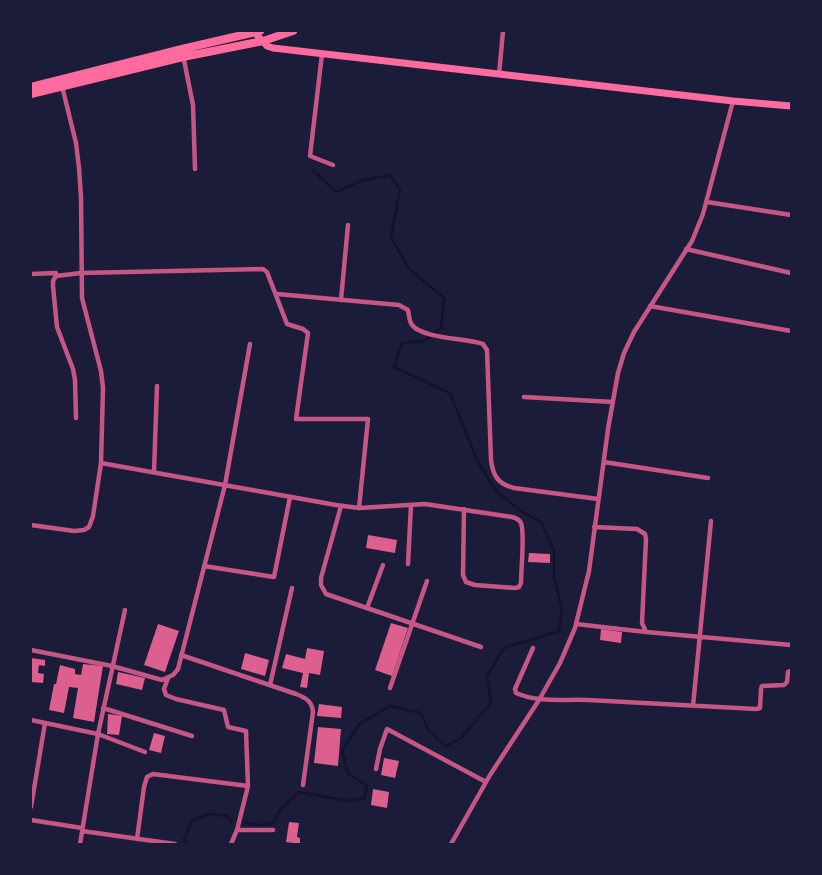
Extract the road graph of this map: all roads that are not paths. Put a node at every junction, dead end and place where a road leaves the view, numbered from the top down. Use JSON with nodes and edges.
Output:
{"nodes":[{"id":1,"x":293,"y":31,"type":"edge"},
{"id":2,"x":503,"y":31,"type":"edge"},
{"id":3,"x":257,"y":32,"type":"edge"},
{"id":4,"x":263,"y":41,"type":"junction"},
{"id":5,"x":183,"y":53,"type":"junction"},
{"id":6,"x":322,"y":54,"type":"junction"},
{"id":7,"x":499,"y":75,"type":"junction"},
{"id":8,"x":62,"y":86,"type":"junction"},
{"id":9,"x":31,"y":87,"type":"edge"},
{"id":10,"x":31,"y":94,"type":"edge"},
{"id":11,"x":732,"y":101,"type":"junction"},
{"id":12,"x":791,"y":106,"type":"edge"},
{"id":13,"x":333,"y":165,"type":"dead end"},
{"id":14,"x":195,"y":169,"type":"dead end"},
{"id":15,"x":707,"y":202,"type":"junction"},
{"id":16,"x":791,"y":215,"type":"edge"},
{"id":17,"x":348,"y":225,"type":"dead end"},
{"id":18,"x":686,"y":249,"type":"junction"},
{"id":19,"x":56,"y":273,"type":"dead end"},
{"id":20,"x":81,"y":273,"type":"junction"},
{"id":21,"x":31,"y":274,"type":"edge"},
{"id":22,"x":791,"y":274,"type":"edge"},
{"id":23,"x":277,"y":294,"type":"junction"},
{"id":24,"x":341,"y":300,"type":"junction"},
{"id":25,"x":650,"y":306,"type":"junction"},
{"id":26,"x":791,"y":331,"type":"edge"},
{"id":27,"x":250,"y":344,"type":"dead end"},
{"id":28,"x":157,"y":386,"type":"dead end"},
{"id":29,"x":524,"y":397,"type":"dead end"},
{"id":30,"x":613,"y":402,"type":"junction"},
{"id":31,"x":76,"y":418,"type":"dead end"},
{"id":32,"x":604,"y":462,"type":"junction"},
{"id":33,"x":101,"y":463,"type":"junction"},
{"id":34,"x":154,"y":472,"type":"junction"},
{"id":35,"x":708,"y":478,"type":"dead end"},
{"id":36,"x":225,"y":485,"type":"junction"},
{"id":37,"x":290,"y":497,"type":"junction"},
{"id":38,"x":598,"y":499,"type":"junction"},
{"id":39,"x":411,"y":505,"type":"junction"},
{"id":40,"x":341,"y":506,"type":"junction"},
{"id":41,"x":359,"y":508,"type":"junction"},
{"id":42,"x":464,"y":509,"type":"junction"},
{"id":43,"x":711,"y":521,"type":"dead end"},
{"id":44,"x":31,"y":524,"type":"edge"},
{"id":45,"x":594,"y":527,"type":"junction"},
{"id":46,"x":408,"y":564,"type":"dead end"},
{"id":47,"x":204,"y":566,"type":"junction"},
{"id":48,"x":383,"y":566,"type":"dead end"},
{"id":49,"x":427,"y":581,"type":"dead end"},
{"id":50,"x":292,"y":588,"type":"dead end"},
{"id":51,"x":368,"y":608,"type":"junction"},
{"id":52,"x":125,"y":610,"type":"dead end"},
{"id":53,"x":413,"y":624,"type":"junction"},
{"id":54,"x":576,"y":624,"type":"junction"},
{"id":55,"x":646,"y":632,"type":"junction"},
{"id":56,"x":700,"y":637,"type":"junction"},
{"id":57,"x":791,"y":645,"type":"edge"},
{"id":58,"x":481,"y":647,"type":"dead end"},
{"id":59,"x":533,"y":648,"type":"dead end"},
{"id":60,"x":31,"y":650,"type":"edge"},
{"id":61,"x":181,"y":655,"type":"junction"},
{"id":62,"x":112,"y":666,"type":"junction"},
{"id":63,"x":791,"y":671,"type":"edge"},
{"id":64,"x":168,"y":678,"type":"junction"},
{"id":65,"x":270,"y":685,"type":"junction"},
{"id":66,"x":390,"y":688,"type":"dead end"},
{"id":67,"x":539,"y":700,"type":"junction"},
{"id":68,"x":693,"y":706,"type":"junction"},
{"id":69,"x":103,"y":708,"type":"junction"},
{"id":70,"x":31,"y":720,"type":"edge"},
{"id":71,"x":46,"y":723,"type":"junction"},
{"id":72,"x":98,"y":734,"type":"junction"},
{"id":73,"x":192,"y":736,"type":"dead end"},
{"id":74,"x":145,"y":752,"type":"dead end"},
{"id":75,"x":376,"y":769,"type":"dead end"},
{"id":76,"x":486,"y":782,"type":"junction"},
{"id":77,"x":303,"y":785,"type":"dead end"},
{"id":78,"x":248,"y":786,"type":"junction"},
{"id":79,"x":31,"y":807,"type":"edge"},
{"id":80,"x":31,"y":820,"type":"edge"},
{"id":81,"x":82,"y":829,"type":"junction"},
{"id":82,"x":236,"y":830,"type":"junction"},
{"id":83,"x":272,"y":830,"type":"dead end"},
{"id":84,"x":138,"y":839,"type":"junction"},
{"id":85,"x":80,"y":844,"type":"edge"},
{"id":86,"x":175,"y":844,"type":"edge"},
{"id":87,"x":231,"y":844,"type":"edge"},
{"id":88,"x":451,"y":844,"type":"edge"}],
"edges":[{"from":1,"to":4,"type":"highway"},
{"from":2,"to":7,"type":"street"},
{"from":3,"to":4,"type":"main road"},
{"from":3,"to":5,"type":"highway"},
{"from":4,"to":5,"type":"highway"},
{"from":4,"to":6,"type":"main road"},
{"from":5,"to":8,"type":"highway"},
{"from":5,"to":9,"type":"highway"},
{"from":5,"to":14,"type":"street"},
{"from":6,"to":7,"type":"main road"},
{"from":6,"to":13,"type":"street"},
{"from":7,"to":11,"type":"main road"},
{"from":8,"to":10,"type":"highway"},
{"from":8,"to":20,"type":"street"},
{"from":11,"to":12,"type":"main road"},
{"from":11,"to":15,"type":"street"},
{"from":15,"to":16,"type":"street"},
{"from":15,"to":18,"type":"street"},
{"from":17,"to":24,"type":"street"},
{"from":18,"to":22,"type":"street"},
{"from":18,"to":25,"type":"street"},
{"from":19,"to":21,"type":"street"},
{"from":20,"to":23,"type":"street"},
{"from":20,"to":31,"type":"street"},
{"from":20,"to":33,"type":"street"},
{"from":23,"to":24,"type":"street"},
{"from":23,"to":41,"type":"street"},
{"from":24,"to":38,"type":"street"},
{"from":25,"to":26,"type":"street"},
{"from":25,"to":30,"type":"street"},
{"from":27,"to":36,"type":"street"},
{"from":28,"to":34,"type":"street"},
{"from":29,"to":30,"type":"street"},
{"from":30,"to":32,"type":"street"},
{"from":32,"to":35,"type":"street"},
{"from":32,"to":38,"type":"street"},
{"from":33,"to":34,"type":"street"},
{"from":33,"to":44,"type":"street"},
{"from":34,"to":36,"type":"street"},
{"from":36,"to":37,"type":"street"},
{"from":36,"to":47,"type":"street"},
{"from":37,"to":40,"type":"street"},
{"from":37,"to":47,"type":"street"},
{"from":38,"to":45,"type":"street"},
{"from":39,"to":41,"type":"street"},
{"from":39,"to":42,"type":"street"},
{"from":39,"to":46,"type":"street"},
{"from":40,"to":41,"type":"street"},
{"from":40,"to":51,"type":"street"},
{"from":42,"to":42,"type":"street"},
{"from":43,"to":56,"type":"street"},
{"from":45,"to":54,"type":"street"},
{"from":45,"to":55,"type":"street"},
{"from":47,"to":61,"type":"street"},
{"from":48,"to":51,"type":"street"},
{"from":49,"to":53,"type":"street"},
{"from":50,"to":65,"type":"street"},
{"from":51,"to":53,"type":"street"},
{"from":52,"to":62,"type":"street"},
{"from":53,"to":58,"type":"street"},
{"from":53,"to":66,"type":"street"},
{"from":54,"to":55,"type":"street"},
{"from":54,"to":67,"type":"street"},
{"from":55,"to":56,"type":"street"},
{"from":56,"to":57,"type":"street"},
{"from":56,"to":68,"type":"street"},
{"from":59,"to":67,"type":"street"},
{"from":60,"to":62,"type":"street"},
{"from":61,"to":64,"type":"street"},
{"from":61,"to":65,"type":"street"},
{"from":62,"to":64,"type":"street"},
{"from":62,"to":69,"type":"street"},
{"from":63,"to":68,"type":"street"},
{"from":64,"to":78,"type":"street"},
{"from":65,"to":77,"type":"street"},
{"from":67,"to":68,"type":"street"},
{"from":67,"to":76,"type":"street"},
{"from":69,"to":72,"type":"street"},
{"from":69,"to":73,"type":"street"},
{"from":70,"to":71,"type":"street"},
{"from":71,"to":72,"type":"street"},
{"from":71,"to":79,"type":"street"},
{"from":72,"to":74,"type":"street"},
{"from":72,"to":81,"type":"street"},
{"from":75,"to":76,"type":"street"},
{"from":76,"to":88,"type":"street"},
{"from":78,"to":82,"type":"street"},
{"from":78,"to":84,"type":"street"},
{"from":80,"to":81,"type":"street"},
{"from":81,"to":84,"type":"street"},
{"from":81,"to":85,"type":"street"},
{"from":82,"to":83,"type":"street"},
{"from":82,"to":87,"type":"street"},
{"from":84,"to":86,"type":"street"}]}
